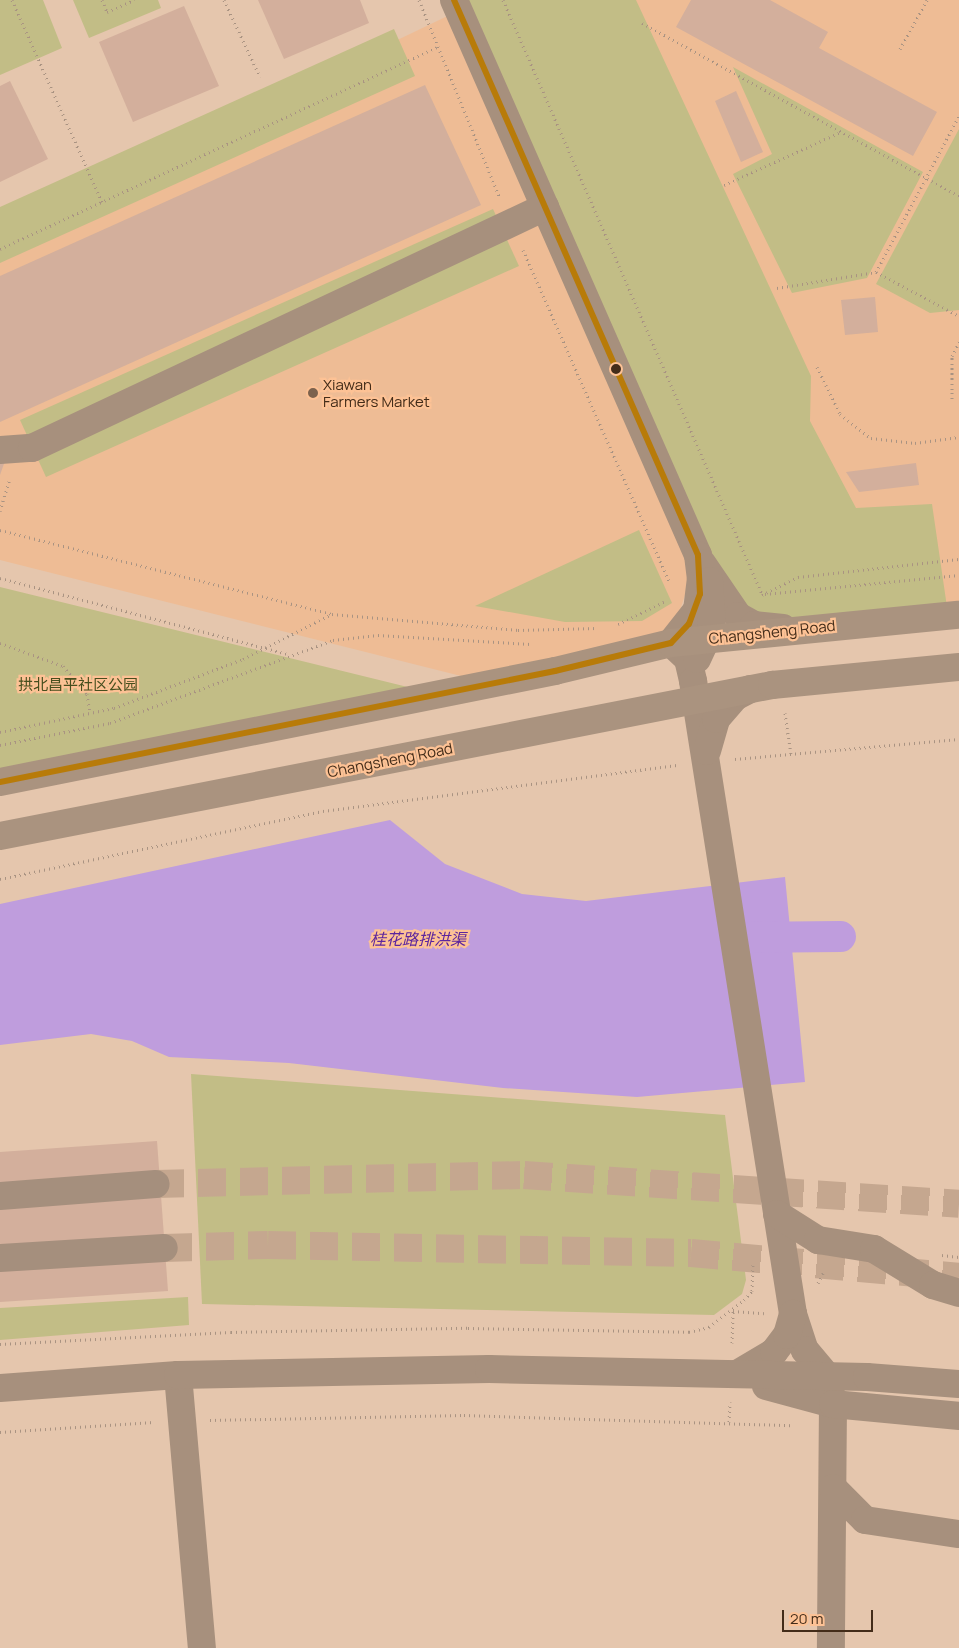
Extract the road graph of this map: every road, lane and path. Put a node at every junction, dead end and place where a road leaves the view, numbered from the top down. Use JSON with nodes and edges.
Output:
{"nodes":[{"id":1,"x":12,"y":0,"type":"edge"},
{"id":2,"x":102,"y":0,"type":"edge"},
{"id":3,"x":134,"y":0,"type":"edge"},
{"id":4,"x":224,"y":0,"type":"edge"},
{"id":5,"x":419,"y":0,"type":"edge"},
{"id":6,"x":454,"y":0,"type":"edge"},
{"id":7,"x":504,"y":0,"type":"edge"},
{"id":8,"x":927,"y":0,"type":"edge"},
{"id":9,"x":642,"y":23,"type":"dead end"},
{"id":10,"x":437,"y":47,"type":"junction"},
{"id":11,"x":900,"y":48,"type":"dead end"},
{"id":12,"x":260,"y":77,"type":"dead end"},
{"id":13,"x":959,"y":116,"type":"edge"},
{"id":14,"x":841,"y":132,"type":"junction"},
{"id":15,"x":926,"y":178,"type":"junction"},
{"id":16,"x":724,"y":184,"type":"dead end"},
{"id":17,"x":959,"y":196,"type":"edge"},
{"id":18,"x":102,"y":202,"type":"junction"},
{"id":19,"x":545,"y":207,"type":"junction"},
{"id":20,"x":511,"y":223,"type":"junction"},
{"id":21,"x":0,"y":249,"type":"edge"},
{"id":22,"x":876,"y":272,"type":"junction"},
{"id":23,"x":777,"y":288,"type":"dead end"},
{"id":24,"x":959,"y":316,"type":"edge"},
{"id":25,"x":959,"y":342,"type":"edge"},
{"id":26,"x":817,"y":367,"type":"dead end"},
{"id":27,"x":952,"y":399,"type":"dead end"},
{"id":28,"x":959,"y":438,"type":"edge"},
{"id":29,"x":0,"y":450,"type":"edge"},
{"id":30,"x":0,"y":530,"type":"edge"},
{"id":31,"x":698,"y":555,"type":"junction"},
{"id":32,"x":959,"y":559,"type":"edge"},
{"id":33,"x":959,"y":576,"type":"edge"},
{"id":34,"x":0,"y":578,"type":"edge"},
{"id":35,"x":762,"y":595,"type":"junction"},
{"id":36,"x":699,"y":597,"type":"junction"},
{"id":37,"x":332,"y":614,"type":"junction"},
{"id":38,"x":959,"y":615,"type":"edge"},
{"id":39,"x":612,"y":627,"type":"dead end"},
{"id":40,"x":771,"y":627,"type":"junction"},
{"id":41,"x":603,"y":628,"type":"dead end"},
{"id":42,"x":798,"y":629,"type":"junction"},
{"id":43,"x":708,"y":638,"type":"junction"},
{"id":44,"x":0,"y":642,"type":"edge"},
{"id":45,"x":671,"y":643,"type":"junction"},
{"id":46,"x":535,"y":644,"type":"dead end"},
{"id":47,"x":264,"y":649,"type":"junction"},
{"id":48,"x":287,"y":654,"type":"junction"},
{"id":49,"x":959,"y":667,"type":"edge"},
{"id":50,"x":782,"y":684,"type":"junction"},
{"id":51,"x":750,"y":689,"type":"junction"},
{"id":52,"x":695,"y":691,"type":"junction"},
{"id":53,"x":90,"y":713,"type":"junction"},
{"id":54,"x":0,"y":732,"type":"edge"},
{"id":55,"x":959,"y":738,"type":"edge"},
{"id":56,"x":0,"y":745,"type":"edge"},
{"id":57,"x":791,"y":754,"type":"junction"},
{"id":58,"x":706,"y":762,"type":"junction"},
{"id":59,"x":0,"y":782,"type":"edge"},
{"id":60,"x":0,"y":836,"type":"edge"},
{"id":61,"x":0,"y":878,"type":"edge"},
{"id":62,"x":156,"y":1184,"type":"tunnel mouth"},
{"id":63,"x":0,"y":1196,"type":"edge"},
{"id":64,"x":778,"y":1220,"type":"junction"},
{"id":65,"x":164,"y":1248,"type":"tunnel mouth"},
{"id":66,"x":940,"y":1255,"type":"dead end"},
{"id":67,"x":959,"y":1257,"type":"edge"},
{"id":68,"x":0,"y":1258,"type":"edge"},
{"id":69,"x":839,"y":1258,"type":"junction"},
{"id":70,"x":752,"y":1260,"type":"dead end"},
{"id":71,"x":815,"y":1292,"type":"dead end"},
{"id":72,"x":959,"y":1293,"type":"edge"},
{"id":73,"x":959,"y":1305,"type":"edge"},
{"id":74,"x":793,"y":1314,"type":"junction"},
{"id":75,"x":0,"y":1344,"type":"edge"},
{"id":76,"x":178,"y":1375,"type":"junction"},
{"id":77,"x":730,"y":1376,"type":"junction"},
{"id":78,"x":828,"y":1377,"type":"junction"},
{"id":79,"x":959,"y":1384,"type":"edge"},
{"id":80,"x":0,"y":1388,"type":"edge"},
{"id":81,"x":833,"y":1416,"type":"junction"},
{"id":82,"x":959,"y":1416,"type":"edge"},
{"id":83,"x":182,"y":1421,"type":"junction"},
{"id":84,"x":0,"y":1432,"type":"edge"},
{"id":85,"x":833,"y":1488,"type":"junction"},
{"id":86,"x":959,"y":1534,"type":"edge"},
{"id":87,"x":202,"y":1648,"type":"edge"},
{"id":88,"x":831,"y":1648,"type":"edge"}],
"edges":[{"from":1,"to":18,"type":"path"},
{"from":2,"to":3,"type":"path"},
{"from":4,"to":12,"type":"path"},
{"from":5,"to":10,"type":"path"},
{"from":6,"to":19,"type":"street"},
{"from":7,"to":35,"type":"path"},
{"from":8,"to":11,"type":"path"},
{"from":9,"to":14,"type":"path"},
{"from":10,"to":18,"type":"path"},
{"from":10,"to":20,"type":"path"},
{"from":13,"to":15,"type":"path"},
{"from":14,"to":15,"type":"path"},
{"from":14,"to":16,"type":"path"},
{"from":15,"to":17,"type":"path"},
{"from":15,"to":22,"type":"path"},
{"from":18,"to":21,"type":"path"},
{"from":19,"to":20,"type":"street"},
{"from":19,"to":31,"type":"street"},
{"from":20,"to":29,"type":"street"},
{"from":20,"to":36,"type":"path"},
{"from":22,"to":23,"type":"path"},
{"from":22,"to":24,"type":"path"},
{"from":25,"to":27,"type":"path"},
{"from":26,"to":28,"type":"path"},
{"from":30,"to":37,"type":"path"},
{"from":31,"to":36,"type":"street"},
{"from":31,"to":43,"type":"street"},
{"from":32,"to":35,"type":"path"},
{"from":33,"to":35,"type":"path"},
{"from":34,"to":47,"type":"path"},
{"from":35,"to":36,"type":"path"},
{"from":35,"to":40,"type":"path"},
{"from":36,"to":39,"type":"path"},
{"from":36,"to":40,"type":"street"},
{"from":36,"to":45,"type":"street"},
{"from":37,"to":41,"type":"path"},
{"from":37,"to":47,"type":"path"},
{"from":38,"to":42,"type":"main road","name":"Changsheng Road"},
{"from":40,"to":42,"type":"street"},
{"from":42,"to":43,"type":"main road","name":"Changsheng Road"},
{"from":43,"to":45,"type":"main road","name":"Changsheng Road"},
{"from":43,"to":52,"type":"street"},
{"from":44,"to":53,"type":"path"},
{"from":45,"to":52,"type":"street"},
{"from":45,"to":59,"type":"main road","name":"Changsheng Road"},
{"from":46,"to":48,"type":"path"},
{"from":47,"to":48,"type":"path"},
{"from":47,"to":53,"type":"path"},
{"from":48,"to":56,"type":"path"},
{"from":49,"to":50,"type":"main road","name":"Changsheng Road"},
{"from":50,"to":51,"type":"main road","name":"Changsheng Road"},
{"from":50,"to":57,"type":"path"},
{"from":51,"to":52,"type":"main road","name":"Changsheng Road"},
{"from":51,"to":58,"type":"street"},
{"from":52,"to":58,"type":"street"},
{"from":52,"to":60,"type":"main road","name":"Changsheng Road"},
{"from":53,"to":54,"type":"path"},
{"from":55,"to":57,"type":"path"},
{"from":57,"to":58,"type":"path"},
{"from":58,"to":61,"type":"path"},
{"from":58,"to":64,"type":"street"},
{"from":62,"to":63,"type":"highway"},
{"from":64,"to":69,"type":"street"},
{"from":64,"to":72,"type":"street"},
{"from":64,"to":74,"type":"street"},
{"from":65,"to":68,"type":"highway"},
{"from":66,"to":67,"type":"path"},
{"from":69,"to":71,"type":"path"},
{"from":69,"to":73,"type":"street"},
{"from":70,"to":75,"type":"path"},
{"from":74,"to":77,"type":"street"},
{"from":74,"to":78,"type":"street"},
{"from":76,"to":77,"type":"street"},
{"from":76,"to":80,"type":"street"},
{"from":76,"to":83,"type":"street"},
{"from":77,"to":78,"type":"street"},
{"from":77,"to":81,"type":"street"},
{"from":78,"to":79,"type":"street"},
{"from":78,"to":81,"type":"street"},
{"from":81,"to":82,"type":"street"},
{"from":81,"to":83,"type":"path"},
{"from":81,"to":85,"type":"street"},
{"from":83,"to":84,"type":"path"},
{"from":83,"to":87,"type":"street"},
{"from":85,"to":86,"type":"street"},
{"from":85,"to":88,"type":"street"}]}
